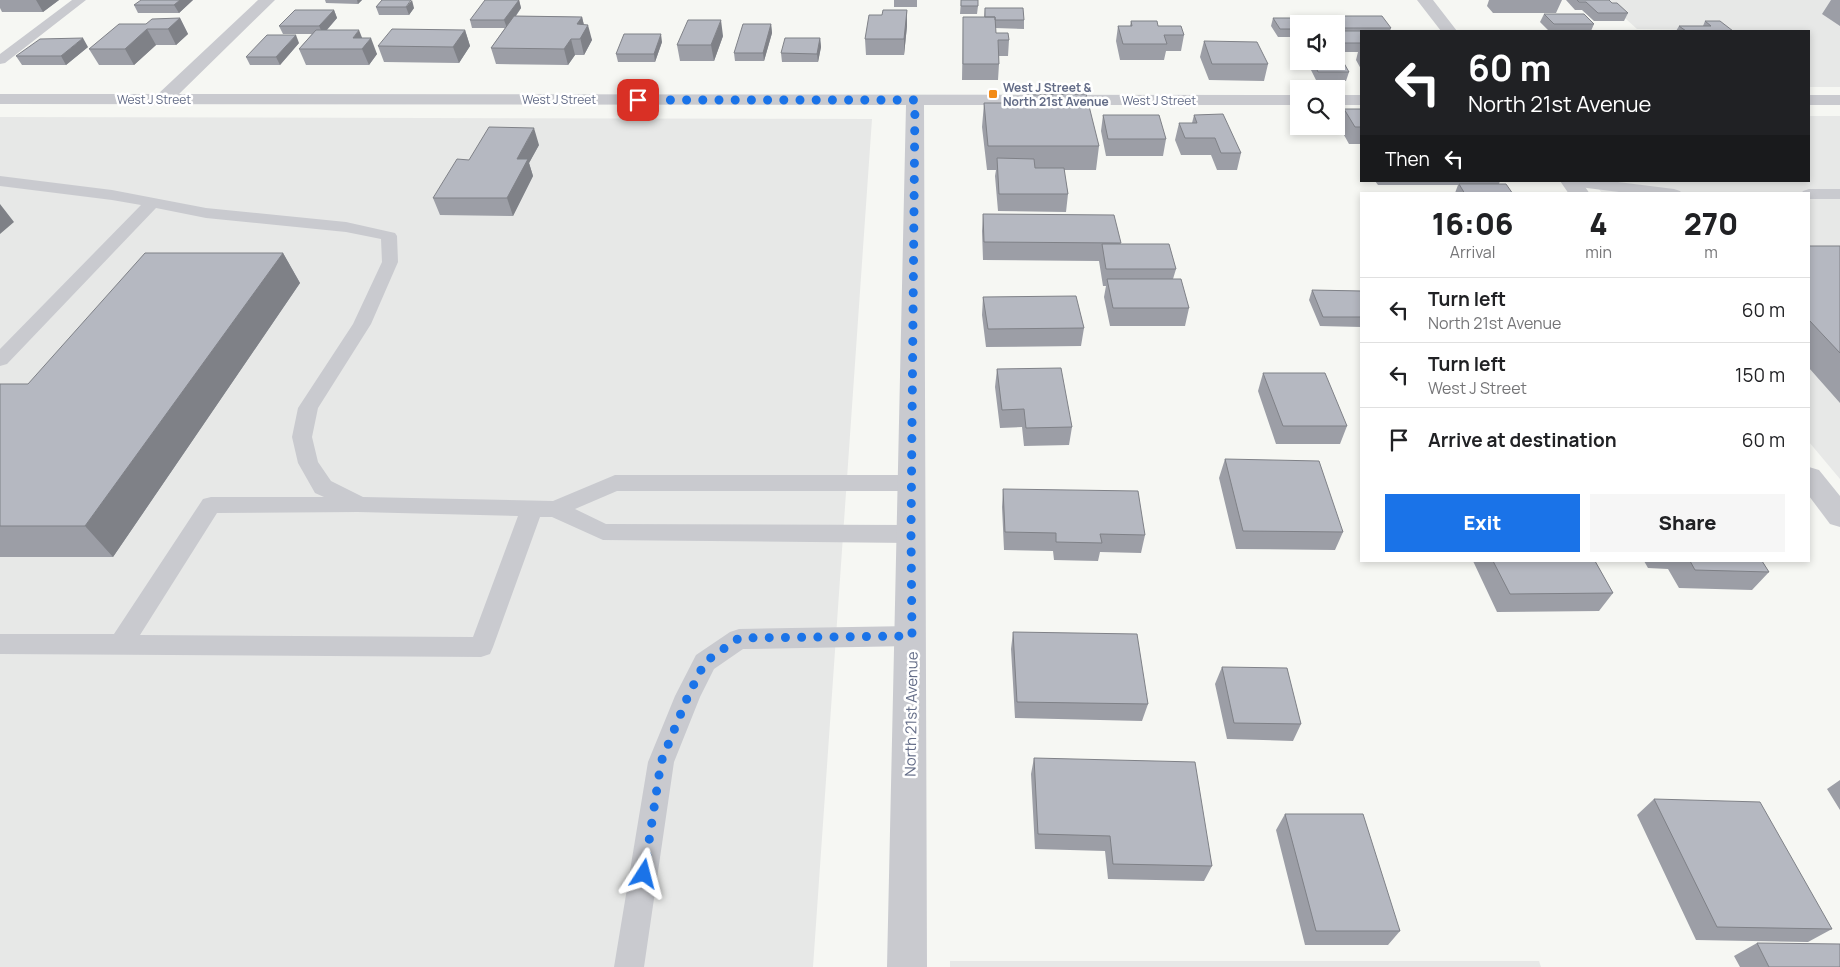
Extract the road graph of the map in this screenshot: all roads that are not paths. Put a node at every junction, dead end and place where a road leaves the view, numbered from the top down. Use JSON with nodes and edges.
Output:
{"nodes":[{"id":1,"x":80,"y":0,"type":"edge"},
{"id":2,"x":267,"y":0,"type":"edge"},
{"id":3,"x":1425,"y":0,"type":"edge"},
{"id":4,"x":1448,"y":30,"type":"edge"},
{"id":5,"x":0,"y":60,"type":"edge"},
{"id":6,"x":0,"y":99,"type":"edge"},
{"id":7,"x":163,"y":99,"type":"junction"},
{"id":8,"x":915,"y":100,"type":"junction"},
{"id":9,"x":1290,"y":100,"type":"edge"},
{"id":10,"x":1345,"y":100,"type":"edge"},
{"id":11,"x":1360,"y":100,"type":"edge"},
{"id":12,"x":1810,"y":100,"type":"edge"},
{"id":13,"x":1837,"y":103,"type":"edge"},
{"id":14,"x":0,"y":181,"type":"edge"},
{"id":15,"x":1571,"y":182,"type":"edge"},
{"id":16,"x":1578,"y":182,"type":"edge"},
{"id":17,"x":1578,"y":192,"type":"edge"},
{"id":18,"x":1658,"y":192,"type":"edge"},
{"id":19,"x":1810,"y":194,"type":"edge"},
{"id":20,"x":1840,"y":194,"type":"edge"},
{"id":21,"x":152,"y":203,"type":"junction"},
{"id":22,"x":0,"y":360,"type":"edge"},
{"id":23,"x":1810,"y":478,"type":"edge"},
{"id":24,"x":911,"y":483,"type":"junction"},
{"id":25,"x":360,"y":506,"type":"junction"},
{"id":26,"x":544,"y":509,"type":"junction"},
{"id":27,"x":1840,"y":516,"type":"edge"},
{"id":28,"x":911,"y":534,"type":"junction"},
{"id":29,"x":912,"y":636,"type":"junction"},
{"id":30,"x":0,"y":644,"type":"edge"},
{"id":31,"x":120,"y":645,"type":"junction"},
{"id":32,"x":629,"y":967,"type":"edge"},
{"id":33,"x":908,"y":967,"type":"edge"}],
"edges":[{"from":1,"to":5,"type":"lane"},
{"from":2,"to":7,"type":"street"},
{"from":3,"to":4,"type":"street"},
{"from":6,"to":7,"type":"street","name":"West J Street"},
{"from":7,"to":8,"type":"street","name":"West J Street"},
{"from":8,"to":9,"type":"street","name":"West J Street"},
{"from":8,"to":24,"type":"street","name":"North 21st Avenue"},
{"from":10,"to":11,"type":"street"},
{"from":12,"to":13,"type":"street"},
{"from":14,"to":21,"type":"lane"},
{"from":15,"to":17,"type":"street"},
{"from":16,"to":18,"type":"lane"},
{"from":19,"to":20,"type":"lane"},
{"from":21,"to":22,"type":"lane"},
{"from":21,"to":25,"type":"lane"},
{"from":23,"to":27,"type":"street"},
{"from":24,"to":26,"type":"lane"},
{"from":24,"to":28,"type":"street","name":"North 21st Avenue"},
{"from":25,"to":26,"type":"lane"},
{"from":25,"to":31,"type":"lane"},
{"from":26,"to":28,"type":"lane"},
{"from":26,"to":31,"type":"lane"},
{"from":28,"to":29,"type":"street","name":"North 21st Avenue"},
{"from":29,"to":32,"type":"lane"},
{"from":29,"to":33,"type":"street","name":"North 21st Avenue"},
{"from":30,"to":31,"type":"lane"}]}
